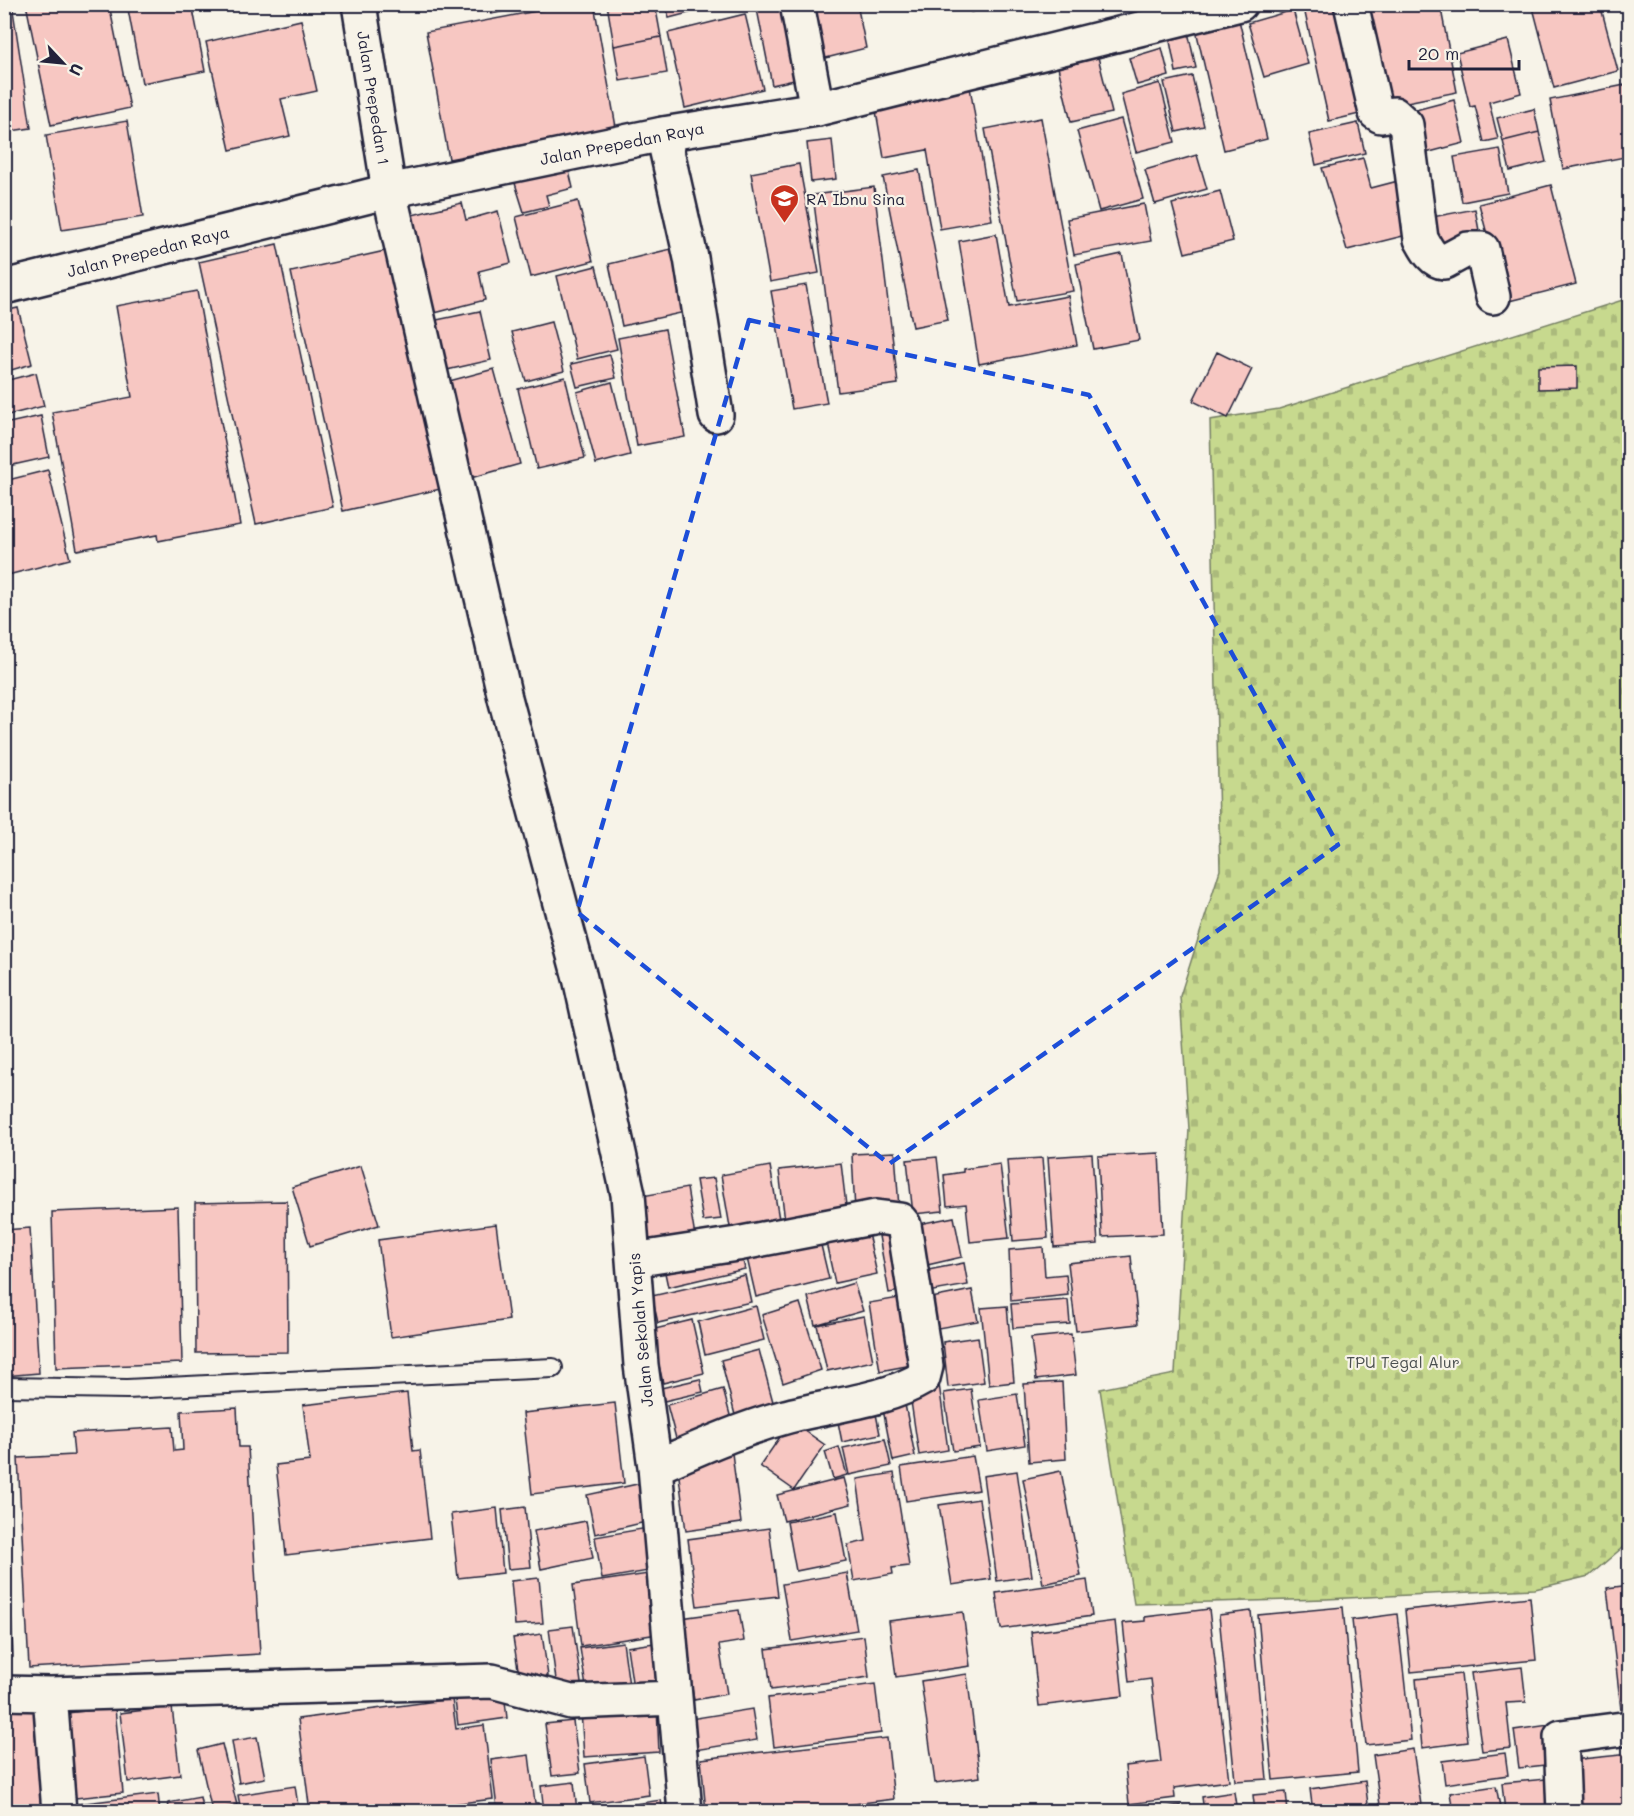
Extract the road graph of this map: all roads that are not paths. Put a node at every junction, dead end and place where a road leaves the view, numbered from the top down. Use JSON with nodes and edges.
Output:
{"nodes":[{"id":1,"x":359,"y":4,"type":"edge"},
{"id":2,"x":797,"y":4,"type":"edge"},
{"id":3,"x":1351,"y":4,"type":"edge"},
{"id":4,"x":1234,"y":5,"type":"edge"},
{"id":5,"x":817,"y":109,"type":"junction"},
{"id":6,"x":663,"y":134,"type":"junction"},
{"id":7,"x":389,"y":191,"type":"junction"},
{"id":8,"x":4,"y":287,"type":"edge"},
{"id":9,"x":1493,"y":297,"type":"dead end"},
{"id":10,"x":716,"y":415,"type":"dead end"},
{"id":11,"x":628,"y":1194,"type":"joint"},
{"id":12,"x":633,"y":1260,"type":"junction"},
{"id":13,"x":553,"y":1368,"type":"dead end"},
{"id":14,"x":4,"y":1387,"type":"edge"},
{"id":15,"x":655,"y":1467,"type":"junction"},
{"id":16,"x":4,"y":1693,"type":"edge"},
{"id":17,"x":50,"y":1694,"type":"junction"},
{"id":18,"x":675,"y":1698,"type":"junction"},
{"id":19,"x":1629,"y":1728,"type":"edge"},
{"id":20,"x":59,"y":1812,"type":"edge"},
{"id":21,"x":685,"y":1812,"type":"edge"},
{"id":22,"x":1564,"y":1812,"type":"edge"}],
"edges":[{"from":1,"to":7,"type":"street","name":"Jalan Prepedan 1"},
{"from":2,"to":5,"type":"street"},
{"from":3,"to":9,"type":"street"},
{"from":4,"to":5,"type":"street","name":"Jalan Prepedan Raya"},
{"from":5,"to":6,"type":"street","name":"Jalan Prepedan Raya"},
{"from":6,"to":7,"type":"street","name":"Jalan Prepedan Raya"},
{"from":6,"to":10,"type":"street"},
{"from":7,"to":8,"type":"street","name":"Jalan Prepedan Raya"},
{"from":7,"to":11,"type":"street","name":"Jalan Prepedan 1"},
{"from":11,"to":12,"type":"street","name":"Jalan Sekolah Yapis"},
{"from":12,"to":15,"type":"street","name":"Jalan Sekolah Yapis"},
{"from":12,"to":15,"type":"street"},
{"from":13,"to":14,"type":"lane"},
{"from":15,"to":18,"type":"street","name":"Jalan Sekolah Yapis"},
{"from":16,"to":17,"type":"street"},
{"from":17,"to":18,"type":"street"},
{"from":17,"to":20,"type":"street"},
{"from":18,"to":21,"type":"street","name":"Jalan Sekolah Yapis"},
{"from":19,"to":22,"type":"street"}]}
